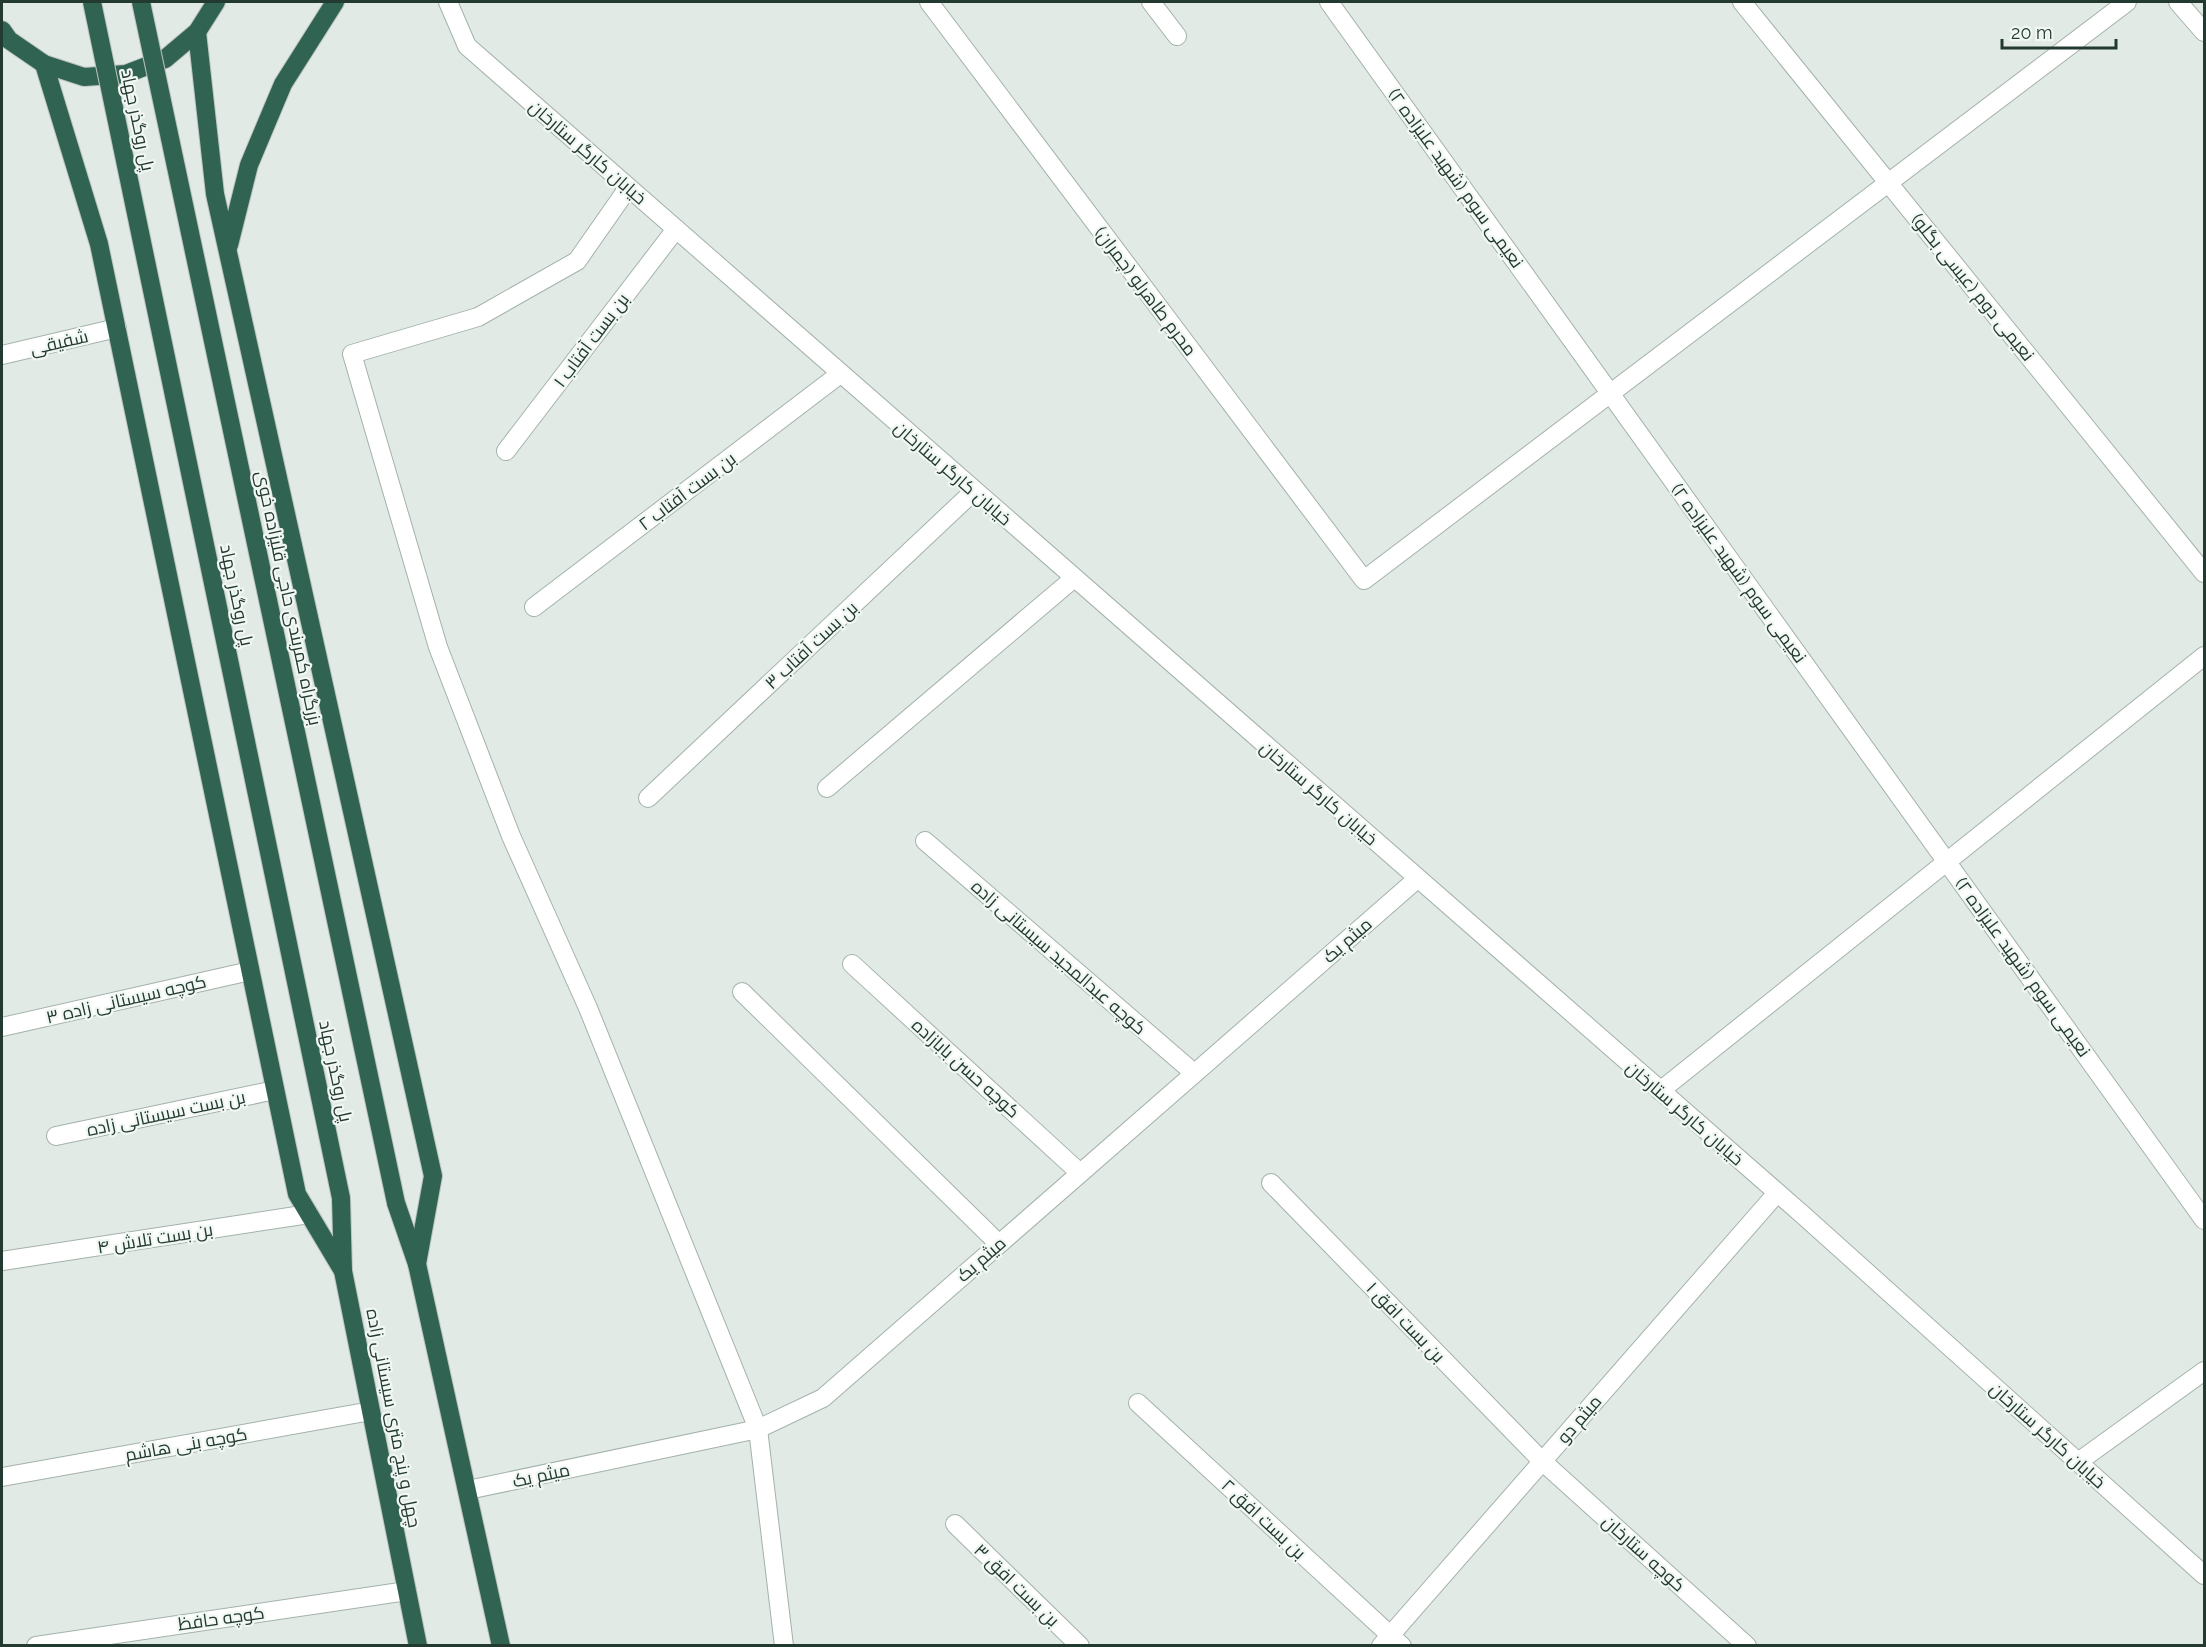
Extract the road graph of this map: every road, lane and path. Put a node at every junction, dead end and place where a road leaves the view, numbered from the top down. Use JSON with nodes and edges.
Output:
{"nodes":[{"id":1,"x":92,"y":2,"type":"edge"},
{"id":2,"x":141,"y":2,"type":"edge"},
{"id":3,"x":216,"y":2,"type":"edge"},
{"id":4,"x":335,"y":2,"type":"edge"},
{"id":5,"x":448,"y":2,"type":"edge"},
{"id":6,"x":928,"y":2,"type":"edge"},
{"id":7,"x":1151,"y":2,"type":"edge"},
{"id":8,"x":1329,"y":2,"type":"edge"},
{"id":9,"x":1742,"y":2,"type":"edge"},
{"id":10,"x":2127,"y":2,"type":"edge"},
{"id":11,"x":2178,"y":2,"type":"edge"},
{"id":12,"x":2,"y":30,"type":"edge"},
{"id":13,"x":196,"y":32,"type":"junction"},
{"id":14,"x":2205,"y":32,"type":"edge"},
{"id":15,"x":1177,"y":36,"type":"dead end"},
{"id":16,"x":44,"y":64,"type":"junction"},
{"id":17,"x":1888,"y":183,"type":"junction"},
{"id":18,"x":628,"y":188,"type":"junction"},
{"id":19,"x":676,"y":229,"type":"junction"},
{"id":20,"x":228,"y":250,"type":"junction"},
{"id":21,"x":117,"y":328,"type":"junction"},
{"id":22,"x":2,"y":355,"type":"edge"},
{"id":23,"x":840,"y":374,"type":"junction"},
{"id":24,"x":1611,"y":393,"type":"junction"},
{"id":25,"x":506,"y":451,"type":"dead end"},
{"id":26,"x":974,"y":491,"type":"junction"},
{"id":27,"x":2205,"y":573,"type":"edge"},
{"id":28,"x":1073,"y":579,"type":"junction"},
{"id":29,"x":534,"y":607,"type":"dead end"},
{"id":30,"x":2205,"y":656,"type":"edge"},
{"id":31,"x":827,"y":788,"type":"dead end"},
{"id":32,"x":648,"y":798,"type":"dead end"},
{"id":33,"x":925,"y":841,"type":"dead end"},
{"id":34,"x":1947,"y":862,"type":"junction"},
{"id":35,"x":1416,"y":879,"type":"junction"},
{"id":36,"x":852,"y":964,"type":"dead end"},
{"id":37,"x":250,"y":971,"type":"junction"},
{"id":38,"x":742,"y":992,"type":"dead end"},
{"id":39,"x":2,"y":1027,"type":"edge"},
{"id":40,"x":1194,"y":1073,"type":"junction"},
{"id":41,"x":275,"y":1090,"type":"junction"},
{"id":42,"x":1660,"y":1091,"type":"junction"},
{"id":43,"x":56,"y":1136,"type":"dead end"},
{"id":44,"x":1080,"y":1173,"type":"junction"},
{"id":45,"x":1270,"y":1183,"type":"dead end"},
{"id":46,"x":1777,"y":1193,"type":"junction"},
{"id":47,"x":341,"y":1198,"type":"joint"},
{"id":48,"x":309,"y":1214,"type":"junction"},
{"id":49,"x":2205,"y":1220,"type":"edge"},
{"id":50,"x":999,"y":1244,"type":"junction"},
{"id":51,"x":2,"y":1261,"type":"edge"},
{"id":52,"x":417,"y":1264,"type":"junction"},
{"id":53,"x":343,"y":1271,"type":"junction"},
{"id":54,"x":2205,"y":1371,"type":"edge"},
{"id":55,"x":1138,"y":1403,"type":"dead end"},
{"id":56,"x":371,"y":1411,"type":"junction"},
{"id":57,"x":758,"y":1429,"type":"junction"},
{"id":58,"x":1542,"y":1461,"type":"junction"},
{"id":59,"x":2078,"y":1462,"type":"junction"},
{"id":60,"x":2,"y":1477,"type":"edge"},
{"id":61,"x":468,"y":1490,"type":"junction"},
{"id":62,"x":955,"y":1524,"type":"dead end"},
{"id":63,"x":2205,"y":1575,"type":"edge"},
{"id":64,"x":407,"y":1591,"type":"junction"},
{"id":65,"x":1391,"y":1642,"type":"edge"},
{"id":66,"x":36,"y":1646,"type":"edge"},
{"id":67,"x":418,"y":1646,"type":"edge"},
{"id":68,"x":501,"y":1646,"type":"edge"},
{"id":69,"x":784,"y":1646,"type":"edge"},
{"id":70,"x":1080,"y":1646,"type":"edge"},
{"id":71,"x":1747,"y":1646,"type":"edge"}],
"edges":[{"from":1,"to":47,"type":"highway","name":"پل روگذر جهاد","bridge":true},
{"from":2,"to":52,"type":"highway","name":"بزرگراه کمربندی حاجی قلیزاده خوی","bridge":true},
{"from":3,"to":13,"type":"highway"},
{"from":4,"to":20,"type":"highway"},
{"from":5,"to":18,"type":"street","name":"خیابان کارگر ستارخان"},
{"from":6,"to":24,"type":"street","name":"محرم طاهرلو (چمران)"},
{"from":7,"to":15,"type":"street"},
{"from":8,"to":24,"type":"street","name":"نعیمی سوم (شهید علیزاده ۲)"},
{"from":9,"to":17,"type":"street","name":"نعیمی دوم (عیسی بگلو)"},
{"from":10,"to":17,"type":"street"},
{"from":11,"to":14,"type":"street"},
{"from":12,"to":16,"type":"highway"},
{"from":13,"to":16,"type":"highway"},
{"from":13,"to":20,"type":"highway"},
{"from":16,"to":21,"type":"highway"},
{"from":17,"to":24,"type":"street"},
{"from":17,"to":27,"type":"street","name":"نعیمی دوم (عیسی بگلو)"},
{"from":18,"to":19,"type":"street","name":"خیابان کارگر ستارخان"},
{"from":18,"to":57,"type":"street"},
{"from":19,"to":23,"type":"street","name":"خیابان کارگر ستارخان"},
{"from":19,"to":25,"type":"street","name":"بن بست آفتاب ۱"},
{"from":20,"to":52,"type":"highway"},
{"from":21,"to":22,"type":"street","name":"شفیقی"},
{"from":21,"to":37,"type":"highway"},
{"from":23,"to":26,"type":"street","name":"خیابان کارگر ستارخان"},
{"from":23,"to":29,"type":"street","name":"بن بست آفتاب ۲"},
{"from":24,"to":34,"type":"street","name":"نعیمی سوم (شهید علیزاده ۲)"},
{"from":26,"to":28,"type":"street","name":"خیابان کارگر ستارخان"},
{"from":26,"to":32,"type":"street","name":"بن بست آفتاب ۳"},
{"from":28,"to":31,"type":"street"},
{"from":28,"to":35,"type":"street","name":"خیابان کارگر ستارخان"},
{"from":30,"to":34,"type":"street"},
{"from":33,"to":40,"type":"street","name":"کوچه عبدالمجید سیستانی زاده"},
{"from":34,"to":42,"type":"street"},
{"from":34,"to":49,"type":"street","name":"نعیمی سوم (شهید علیزاده ۲)"},
{"from":35,"to":40,"type":"street","name":"میثم یک"},
{"from":35,"to":42,"type":"street","name":"خیابان کارگر ستارخان"},
{"from":36,"to":44,"type":"street","name":"کوچه حسن بابازاده"},
{"from":37,"to":39,"type":"street","name":"کوچه سیستانی زاده ۳"},
{"from":37,"to":41,"type":"highway"},
{"from":38,"to":50,"type":"street"},
{"from":40,"to":44,"type":"street","name":"میثم یک"},
{"from":41,"to":43,"type":"street","name":"بن بست سیستانی زاده"},
{"from":41,"to":48,"type":"highway"},
{"from":42,"to":46,"type":"street","name":"خیابان کارگر ستارخان"},
{"from":44,"to":50,"type":"street","name":"میثم یک"},
{"from":45,"to":58,"type":"street","name":"بن بست افق ۱"},
{"from":46,"to":58,"type":"street","name":"میثم دو"},
{"from":46,"to":59,"type":"street","name":"خیابان کارگر ستارخان"},
{"from":47,"to":53,"type":"highway","name":"چهل و پنج متری سیستانی زاده"},
{"from":48,"to":51,"type":"street","name":"بن بست تلاش ۴"},
{"from":48,"to":53,"type":"highway"},
{"from":50,"to":57,"type":"street","name":"میثم یک"},
{"from":52,"to":61,"type":"highway"},
{"from":53,"to":56,"type":"highway","name":"چهل و پنج متری سیستانی زاده"},
{"from":54,"to":59,"type":"street"},
{"from":55,"to":65,"type":"street","name":"بن بست افق ۲"},
{"from":56,"to":60,"type":"street","name":"کوچه بنی هاشم"},
{"from":56,"to":64,"type":"highway","name":"چهل و پنج متری سیستانی زاده"},
{"from":57,"to":61,"type":"street","name":"میثم یک"},
{"from":57,"to":69,"type":"street"},
{"from":58,"to":65,"type":"street","name":"میثم دو"},
{"from":58,"to":71,"type":"street","name":"کوچه ستارخان"},
{"from":59,"to":63,"type":"street","name":"خیابان کارگر ستارخان"},
{"from":61,"to":68,"type":"highway"},
{"from":62,"to":70,"type":"street","name":"بن بست افق ۳"},
{"from":64,"to":66,"type":"street","name":"کوچه حافظ"},
{"from":64,"to":67,"type":"highway","name":"چهل و پنج متری سیستانی زاده"}]}
